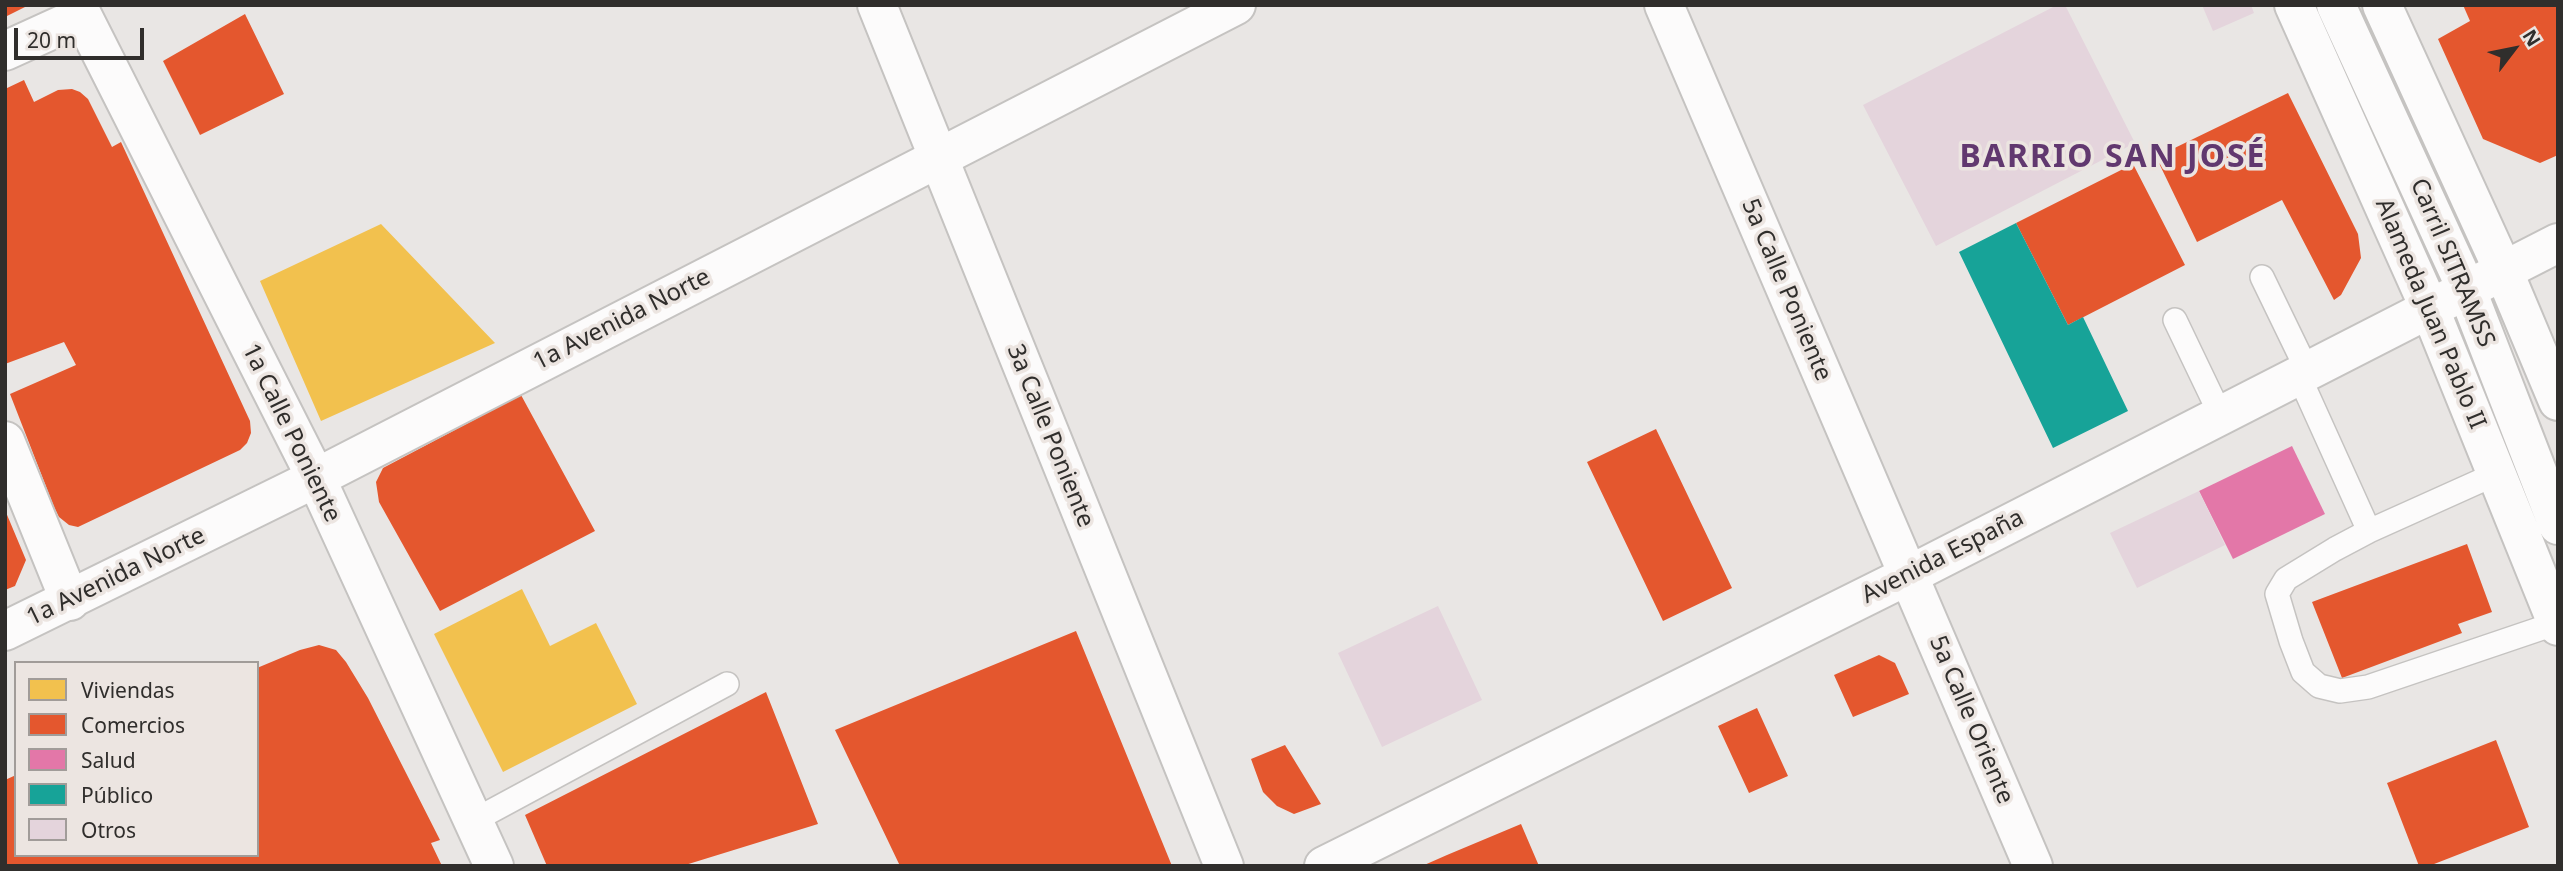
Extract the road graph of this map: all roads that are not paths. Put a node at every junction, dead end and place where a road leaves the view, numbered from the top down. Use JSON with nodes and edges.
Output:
{"nodes":[{"id":1,"x":877,"y":5,"type":"edge"},
{"id":2,"x":1236,"y":5,"type":"edge"},
{"id":3,"x":1664,"y":5,"type":"edge"},
{"id":4,"x":2294,"y":5,"type":"edge"},
{"id":5,"x":2336,"y":5,"type":"edge"},
{"id":6,"x":2382,"y":5,"type":"edge"},
{"id":7,"x":88,"y":9,"type":"edge"},
{"id":8,"x":5,"y":51,"type":"edge"},
{"id":9,"x":938,"y":157,"type":"junction"},
{"id":10,"x":2558,"y":243,"type":"edge"},
{"id":11,"x":2503,"y":270,"type":"junction"},
{"id":12,"x":2262,"y":277,"type":"dead end"},
{"id":13,"x":2466,"y":288,"type":"junction"},
{"id":14,"x":2429,"y":307,"type":"junction"},
{"id":15,"x":2175,"y":320,"type":"dead end"},
{"id":16,"x":2304,"y":374,"type":"junction"},
{"id":17,"x":2558,"y":401,"type":"edge"},
{"id":18,"x":2221,"y":416,"type":"junction"},
{"id":19,"x":5,"y":441,"type":"edge"},
{"id":20,"x":2497,"y":473,"type":"junction"},
{"id":21,"x":316,"y":478,"type":"junction"},
{"id":22,"x":2558,"y":525,"type":"edge"},
{"id":23,"x":2369,"y":531,"type":"junction"},
{"id":24,"x":1909,"y":575,"type":"junction"},
{"id":25,"x":71,"y":601,"type":"junction"},
{"id":26,"x":2557,"y":625,"type":"edge"},
{"id":27,"x":5,"y":631,"type":"edge"},
{"id":28,"x":727,"y":684,"type":"dead end"},
{"id":29,"x":473,"y":821,"type":"junction"},
{"id":30,"x":494,"y":866,"type":"edge"},
{"id":31,"x":1224,"y":866,"type":"edge"},
{"id":32,"x":1324,"y":866,"type":"edge"},
{"id":33,"x":2033,"y":866,"type":"edge"}],
"edges":[{"from":1,"to":9,"type":"main road","name":"3a Calle Poniente"},
{"from":2,"to":9,"type":"main road","name":"1a Avenida Norte"},
{"from":3,"to":24,"type":"main road","name":"5a Calle Poniente"},
{"from":4,"to":14,"type":"main road","name":"Alameda Juan Pablo II"},
{"from":5,"to":13,"type":"main road","name":"Carril SITRAMSS"},
{"from":6,"to":11,"type":"main road"},
{"from":7,"to":8,"type":"main road"},
{"from":7,"to":21,"type":"main road","name":"1a Calle Poniente"},
{"from":9,"to":21,"type":"main road","name":"1a Avenida Norte"},
{"from":9,"to":31,"type":"main road","name":"3a Calle Poniente"},
{"from":10,"to":11,"type":"main road","name":"Avenida España"},
{"from":11,"to":13,"type":"main road","name":"Avenida España"},
{"from":11,"to":17,"type":"main road"},
{"from":12,"to":16,"type":"lane"},
{"from":13,"to":14,"type":"main road","name":"Avenida España"},
{"from":13,"to":22,"type":"main road","name":"Carril SITRAMSS"},
{"from":14,"to":16,"type":"main road","name":"Avenida España"},
{"from":14,"to":20,"type":"main road","name":"Alameda Juan Pablo II"},
{"from":15,"to":18,"type":"lane"},
{"from":16,"to":18,"type":"main road","name":"Avenida España"},
{"from":16,"to":23,"type":"lane"},
{"from":18,"to":24,"type":"main road","name":"Avenida España"},
{"from":19,"to":25,"type":"main road"},
{"from":20,"to":23,"type":"lane"},
{"from":20,"to":26,"type":"main road","name":"Alameda Juan Pablo II"},
{"from":21,"to":25,"type":"main road","name":"1a Avenida Norte"},
{"from":21,"to":29,"type":"main road","name":"1a Calle Poniente"},
{"from":23,"to":26,"type":"lane"},
{"from":24,"to":32,"type":"main road","name":"Avenida España"},
{"from":24,"to":33,"type":"main road","name":"5a Calle Oriente"},
{"from":25,"to":27,"type":"main road","name":"1a Avenida Norte"},
{"from":28,"to":29,"type":"lane"},
{"from":29,"to":30,"type":"main road","name":"1a Calle Poniente"}]}
